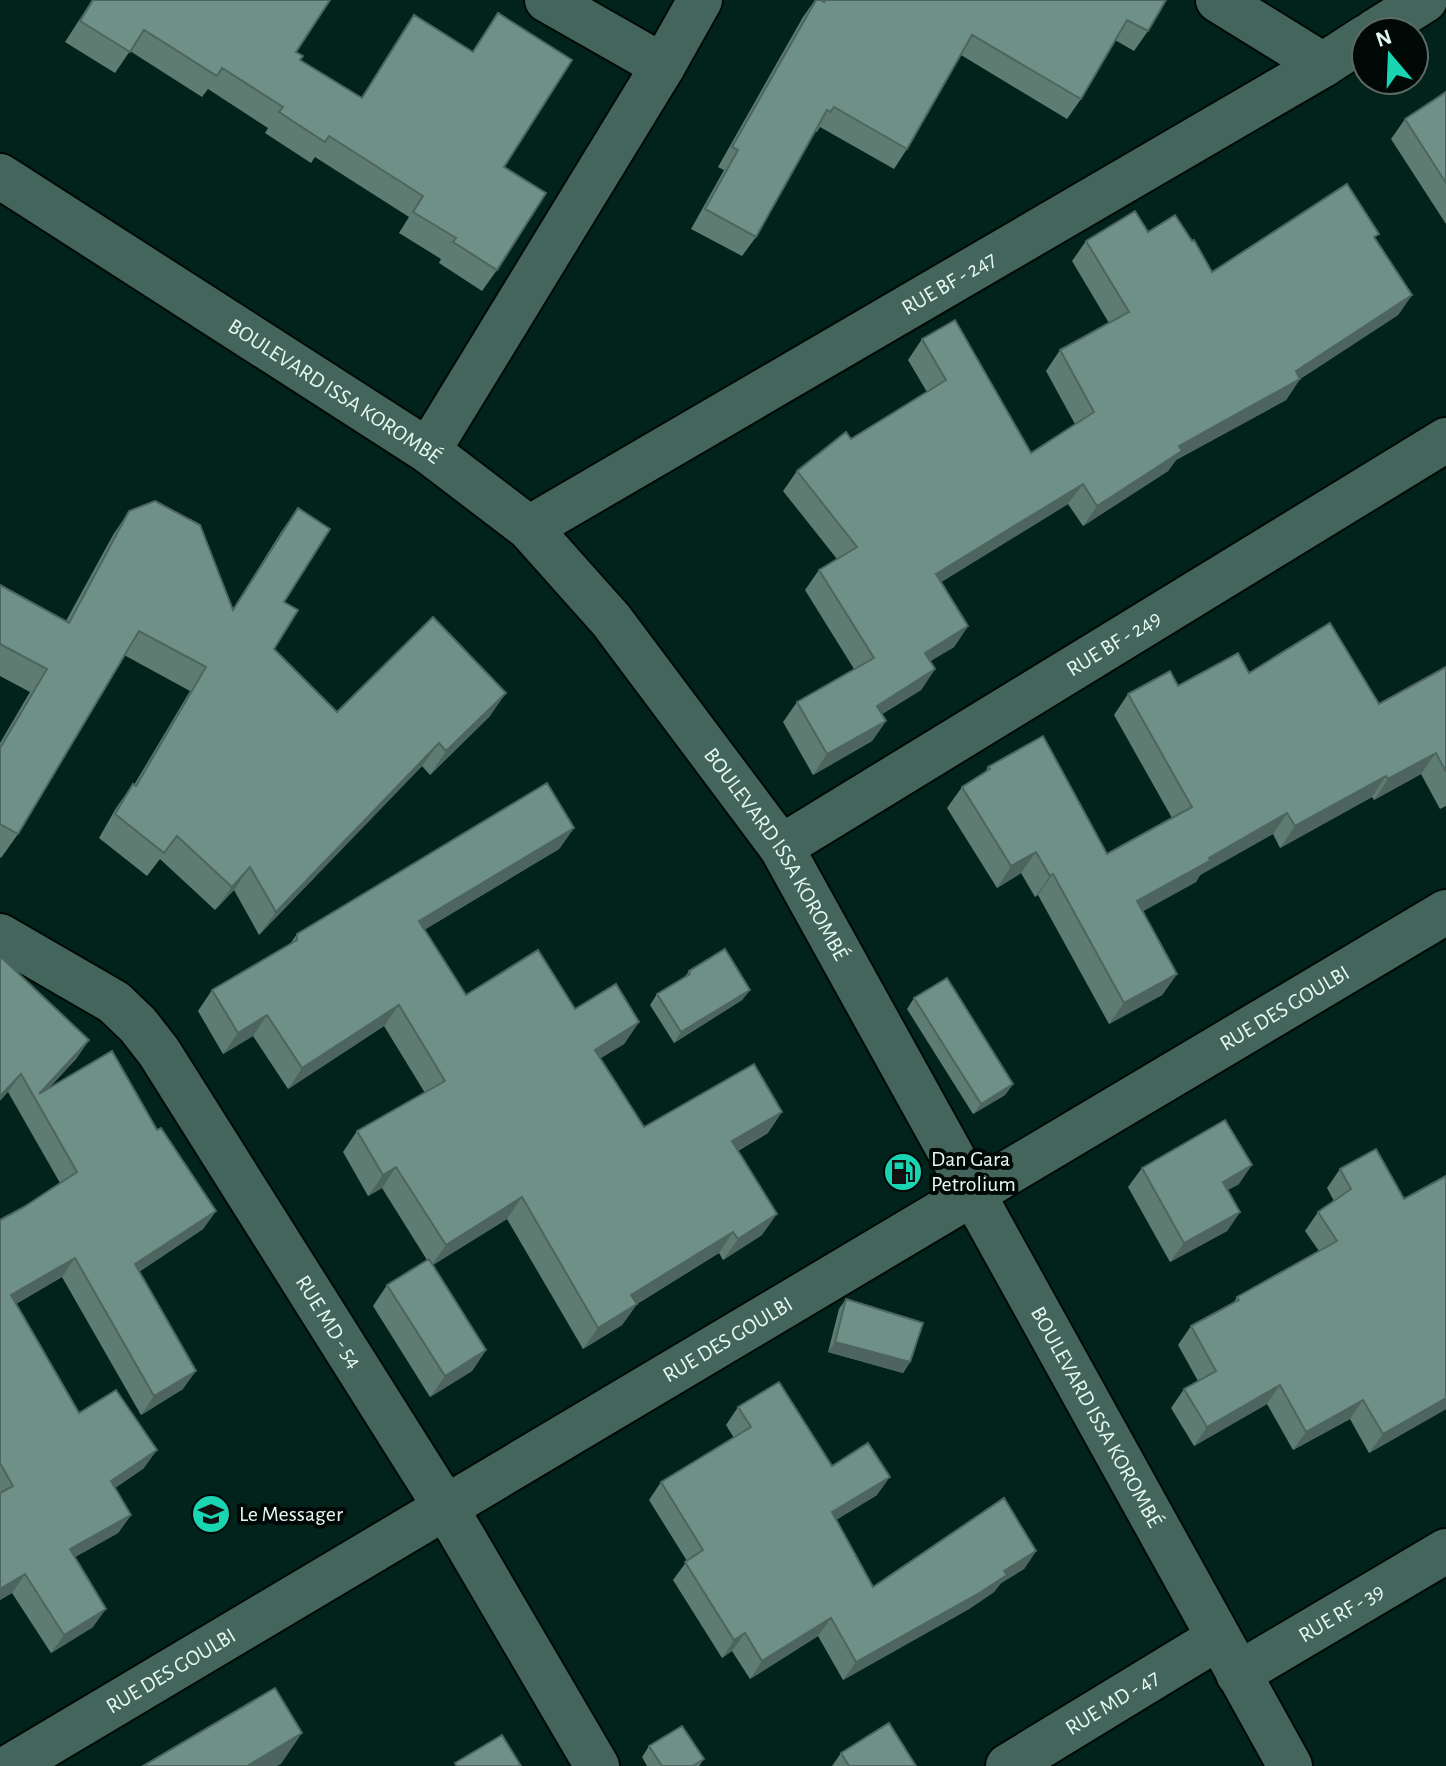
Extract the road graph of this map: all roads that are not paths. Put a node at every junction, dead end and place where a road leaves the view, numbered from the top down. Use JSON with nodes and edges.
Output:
{"nodes":[{"id":1,"x":547,"y":0,"type":"edge"},
{"id":2,"x":700,"y":0,"type":"edge"},
{"id":3,"x":1218,"y":0,"type":"edge"},
{"id":4,"x":1425,"y":0,"type":"edge"},
{"id":5,"x":1400,"y":16,"type":"edge"},
{"id":6,"x":1350,"y":47,"type":"edge"},
{"id":7,"x":1323,"y":65,"type":"junction"},
{"id":8,"x":663,"y":66,"type":"junction"},
{"id":9,"x":0,"y":176,"type":"edge"},
{"id":10,"x":1446,"y":440,"type":"edge"},
{"id":11,"x":428,"y":451,"type":"junction"},
{"id":12,"x":529,"y":528,"type":"junction"},
{"id":13,"x":781,"y":847,"type":"junction"},
{"id":14,"x":1446,"y":912,"type":"edge"},
{"id":15,"x":0,"y":936,"type":"edge"},
{"id":16,"x":973,"y":1195,"type":"junction"},
{"id":17,"x":446,"y":1508,"type":"junction"},
{"id":18,"x":1446,"y":1551,"type":"edge"},
{"id":19,"x":1228,"y":1656,"type":"junction"},
{"id":20,"x":11,"y":1766,"type":"edge"},
{"id":21,"x":597,"y":1766,"type":"edge"},
{"id":22,"x":1008,"y":1766,"type":"edge"},
{"id":23,"x":1290,"y":1766,"type":"edge"}],
"edges":[{"from":1,"to":8,"type":"street"},
{"from":2,"to":8,"type":"street"},
{"from":3,"to":7,"type":"street"},
{"from":4,"to":5,"type":"street"},
{"from":6,"to":7,"type":"street","name":"RUE BF - 247"},
{"from":7,"to":12,"type":"street","name":"RUE BF - 247"},
{"from":8,"to":11,"type":"street"},
{"from":9,"to":11,"type":"street","name":"BOULEVARD ISSA KOROMBÉ"},
{"from":10,"to":13,"type":"street","name":"RUE BF - 249"},
{"from":11,"to":12,"type":"street","name":"BOULEVARD ISSA KOROMBÉ"},
{"from":12,"to":13,"type":"street","name":"BOULEVARD ISSA KOROMBÉ"},
{"from":13,"to":16,"type":"street","name":"BOULEVARD ISSA KOROMBÉ"},
{"from":14,"to":16,"type":"street","name":"RUE DES GOULBI"},
{"from":15,"to":17,"type":"street","name":"RUE MD - 54"},
{"from":16,"to":17,"type":"street","name":"RUE DES GOULBI"},
{"from":16,"to":19,"type":"street","name":"BOULEVARD ISSA KOROMBÉ"},
{"from":17,"to":20,"type":"street","name":"RUE DES GOULBI"},
{"from":17,"to":21,"type":"street","name":"RUE MD - 54"},
{"from":18,"to":19,"type":"street","name":"RUE RF - 39"},
{"from":19,"to":22,"type":"street","name":"RUE MD - 47"},
{"from":19,"to":23,"type":"street","name":"BOULEVARD ISSA KOROMBÉ"}]}
